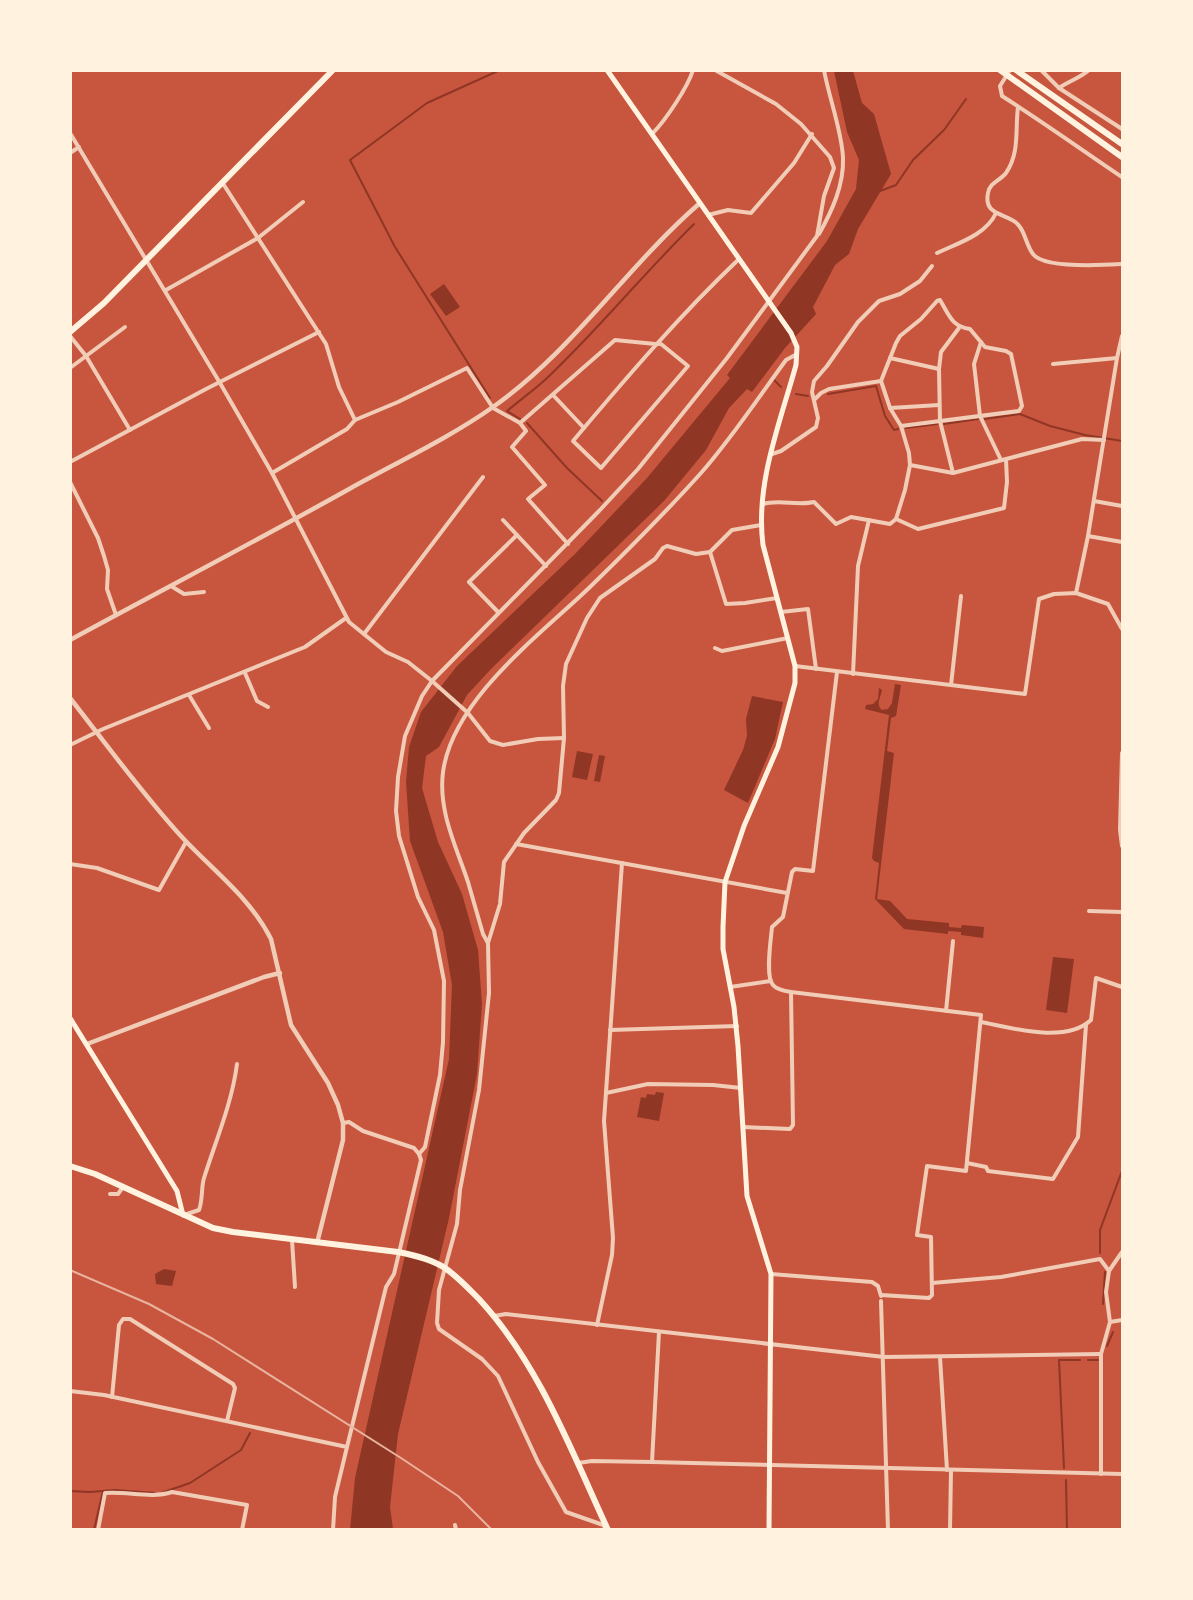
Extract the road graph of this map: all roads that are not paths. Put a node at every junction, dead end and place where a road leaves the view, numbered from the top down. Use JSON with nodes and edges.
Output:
{"nodes":[{"id":1,"x":333,"y":70,"type":"edge"},
{"id":2,"x":607,"y":70,"type":"edge"},
{"id":3,"x":693,"y":70,"type":"edge"},
{"id":4,"x":715,"y":70,"type":"edge"},
{"id":5,"x":824,"y":70,"type":"edge"},
{"id":6,"x":1000,"y":70,"type":"edge"},
{"id":7,"x":1010,"y":70,"type":"edge"},
{"id":8,"x":1041,"y":70,"type":"edge"},
{"id":9,"x":1089,"y":70,"type":"edge"},
{"id":10,"x":1018,"y":72,"type":"edge"},
{"id":11,"x":1059,"y":88,"type":"junction"},
{"id":12,"x":1018,"y":107,"type":"junction"},
{"id":13,"x":1122,"y":129,"type":"edge"},
{"id":14,"x":70,"y":134,"type":"edge"},
{"id":15,"x":652,"y":134,"type":"junction"},
{"id":16,"x":812,"y":135,"type":"junction"},
{"id":17,"x":1122,"y":144,"type":"edge"},
{"id":18,"x":79,"y":147,"type":"junction"},
{"id":19,"x":70,"y":153,"type":"edge"},
{"id":20,"x":1122,"y":157,"type":"edge"},
{"id":21,"x":834,"y":168,"type":"junction"},
{"id":22,"x":843,"y":168,"type":"junction"},
{"id":23,"x":1122,"y":177,"type":"edge"},
{"id":24,"x":222,"y":182,"type":"junction"},
{"id":25,"x":303,"y":202,"type":"dead end"},
{"id":26,"x":700,"y":203,"type":"junction"},
{"id":27,"x":996,"y":213,"type":"junction"},
{"id":28,"x":708,"y":215,"type":"junction"},
{"id":29,"x":817,"y":236,"type":"junction"},
{"id":30,"x":258,"y":238,"type":"junction"},
{"id":31,"x":937,"y":253,"type":"dead end"},
{"id":32,"x":739,"y":259,"type":"junction"},
{"id":33,"x":148,"y":260,"type":"junction"},
{"id":34,"x":1122,"y":264,"type":"edge"},
{"id":35,"x":932,"y":266,"type":"dead end"},
{"id":36,"x":166,"y":290,"type":"junction"},
{"id":37,"x":769,"y":302,"type":"junction"},
{"id":38,"x":124,"y":327,"type":"dead end"},
{"id":39,"x":959,"y":328,"type":"junction"},
{"id":40,"x":319,"y":332,"type":"junction"},
{"id":41,"x":70,"y":334,"type":"edge"},
{"id":42,"x":1122,"y":336,"type":"edge"},
{"id":43,"x":981,"y":342,"type":"junction"},
{"id":44,"x":655,"y":344,"type":"junction"},
{"id":45,"x":797,"y":353,"type":"junction"},
{"id":46,"x":86,"y":356,"type":"junction"},
{"id":47,"x":890,"y":358,"type":"junction"},
{"id":48,"x":1117,"y":358,"type":"junction"},
{"id":49,"x":1053,"y":364,"type":"dead end"},
{"id":50,"x":70,"y":368,"type":"edge"},
{"id":51,"x":939,"y":369,"type":"junction"},
{"id":52,"x":881,"y":381,"type":"junction"},
{"id":53,"x":220,"y":383,"type":"junction"},
{"id":54,"x":553,"y":395,"type":"junction"},
{"id":55,"x":815,"y":399,"type":"junction"},
{"id":56,"x":939,"y":405,"type":"junction"},
{"id":57,"x":493,"y":408,"type":"junction"},
{"id":58,"x":890,"y":408,"type":"junction"},
{"id":59,"x":980,"y":416,"type":"junction"},
{"id":60,"x":355,"y":420,"type":"junction"},
{"id":61,"x":940,"y":421,"type":"junction"},
{"id":62,"x":520,"y":423,"type":"junction"},
{"id":63,"x":901,"y":426,"type":"junction"},
{"id":64,"x":584,"y":428,"type":"junction"},
{"id":65,"x":130,"y":430,"type":"junction"},
{"id":66,"x":1104,"y":437,"type":"junction"},
{"id":67,"x":772,"y":454,"type":"junction"},
{"id":68,"x":1003,"y":460,"type":"junction"},
{"id":69,"x":70,"y":462,"type":"edge"},
{"id":70,"x":910,"y":465,"type":"junction"},
{"id":71,"x":272,"y":473,"type":"junction"},
{"id":72,"x":953,"y":473,"type":"junction"},
{"id":73,"x":483,"y":477,"type":"dead end"},
{"id":74,"x":70,"y":483,"type":"edge"},
{"id":75,"x":1094,"y":501,"type":"junction"},
{"id":76,"x":762,"y":504,"type":"junction"},
{"id":77,"x":1122,"y":506,"type":"edge"},
{"id":78,"x":295,"y":519,"type":"junction"},
{"id":79,"x":896,"y":519,"type":"junction"},
{"id":80,"x":502,"y":520,"type":"dead end"},
{"id":81,"x":870,"y":520,"type":"junction"},
{"id":82,"x":761,"y":525,"type":"junction"},
{"id":83,"x":517,"y":535,"type":"junction"},
{"id":84,"x":1088,"y":536,"type":"junction"},
{"id":85,"x":1122,"y":542,"type":"edge"},
{"id":86,"x":567,"y":544,"type":"junction"},
{"id":87,"x":710,"y":552,"type":"junction"},
{"id":88,"x":546,"y":566,"type":"junction"},
{"id":89,"x":171,"y":586,"type":"junction"},
{"id":90,"x":204,"y":592,"type":"dead end"},
{"id":91,"x":1076,"y":593,"type":"junction"},
{"id":92,"x":961,"y":596,"type":"dead end"},
{"id":93,"x":777,"y":598,"type":"junction"},
{"id":94,"x":498,"y":612,"type":"junction"},
{"id":95,"x":781,"y":612,"type":"junction"},
{"id":96,"x":116,"y":615,"type":"junction"},
{"id":97,"x":346,"y":618,"type":"junction"},
{"id":98,"x":1122,"y":629,"type":"edge"},
{"id":99,"x":364,"y":634,"type":"junction"},
{"id":100,"x":788,"y":638,"type":"junction"},
{"id":101,"x":70,"y":639,"type":"edge"},
{"id":102,"x":715,"y":648,"type":"dead end"},
{"id":103,"x":795,"y":666,"type":"junction"},
{"id":104,"x":816,"y":669,"type":"junction"},
{"id":105,"x":837,"y":672,"type":"junction"},
{"id":106,"x":245,"y":673,"type":"junction"},
{"id":107,"x":853,"y":674,"type":"junction"},
{"id":108,"x":432,"y":681,"type":"junction"},
{"id":109,"x":951,"y":686,"type":"junction"},
{"id":110,"x":189,"y":695,"type":"junction"},
{"id":111,"x":70,"y":698,"type":"edge"},
{"id":112,"x":268,"y":707,"type":"dead end"},
{"id":113,"x":468,"y":712,"type":"junction"},
{"id":114,"x":209,"y":728,"type":"dead end"},
{"id":115,"x":97,"y":733,"type":"junction"},
{"id":116,"x":564,"y":738,"type":"junction"},
{"id":117,"x":70,"y":745,"type":"edge"},
{"id":118,"x":1122,"y":753,"type":"edge"},
{"id":119,"x":186,"y":842,"type":"junction"},
{"id":120,"x":516,"y":844,"type":"junction"},
{"id":121,"x":1122,"y":846,"type":"edge"},
{"id":122,"x":622,"y":863,"type":"junction"},
{"id":123,"x":70,"y":864,"type":"edge"},
{"id":124,"x":725,"y":882,"type":"junction"},
{"id":125,"x":788,"y":894,"type":"junction"},
{"id":126,"x":1089,"y":911,"type":"dead end"},
{"id":127,"x":1122,"y":912,"type":"edge"},
{"id":128,"x":953,"y":941,"type":"dead end"},
{"id":129,"x":488,"y":943,"type":"junction"},
{"id":130,"x":280,"y":973,"type":"junction"},
{"id":131,"x":771,"y":981,"type":"junction"},
{"id":132,"x":730,"y":987,"type":"junction"},
{"id":133,"x":1122,"y":987,"type":"edge"},
{"id":134,"x":791,"y":992,"type":"junction"},
{"id":135,"x":946,"y":1011,"type":"junction"},
{"id":136,"x":70,"y":1018,"type":"edge"},
{"id":137,"x":981,"y":1022,"type":"junction"},
{"id":138,"x":1086,"y":1025,"type":"junction"},
{"id":139,"x":737,"y":1026,"type":"junction"},
{"id":140,"x":610,"y":1030,"type":"junction"},
{"id":141,"x":87,"y":1044,"type":"junction"},
{"id":142,"x":237,"y":1064,"type":"dead end"},
{"id":143,"x":741,"y":1088,"type":"junction"},
{"id":144,"x":606,"y":1092,"type":"junction"},
{"id":145,"x":343,"y":1123,"type":"junction"},
{"id":146,"x":742,"y":1127,"type":"junction"},
{"id":147,"x":419,"y":1154,"type":"junction"},
{"id":148,"x":967,"y":1163,"type":"junction"},
{"id":149,"x":70,"y":1166,"type":"edge"},
{"id":150,"x":123,"y":1187,"type":"junction"},
{"id":151,"x":110,"y":1194,"type":"dead end"},
{"id":152,"x":183,"y":1215,"type":"junction"},
{"id":153,"x":292,"y":1240,"type":"junction"},
{"id":154,"x":317,"y":1243,"type":"junction"},
{"id":155,"x":400,"y":1252,"type":"junction"},
{"id":156,"x":1122,"y":1252,"type":"edge"},
{"id":157,"x":445,"y":1268,"type":"junction"},
{"id":158,"x":1109,"y":1271,"type":"junction"},
{"id":159,"x":771,"y":1274,"type":"junction"},
{"id":160,"x":932,"y":1283,"type":"junction"},
{"id":161,"x":295,"y":1287,"type":"dead end"},
{"id":162,"x":881,"y":1298,"type":"junction"},
{"id":163,"x":494,"y":1316,"type":"junction"},
{"id":164,"x":1122,"y":1320,"type":"edge"},
{"id":165,"x":1110,"y":1322,"type":"junction"},
{"id":166,"x":597,"y":1325,"type":"junction"},
{"id":167,"x":659,"y":1332,"type":"junction"},
{"id":168,"x":772,"y":1343,"type":"junction"},
{"id":169,"x":1101,"y":1354,"type":"junction"},
{"id":170,"x":884,"y":1357,"type":"junction"},
{"id":171,"x":940,"y":1357,"type":"junction"},
{"id":172,"x":70,"y":1391,"type":"edge"},
{"id":173,"x":112,"y":1397,"type":"junction"},
{"id":174,"x":226,"y":1421,"type":"junction"},
{"id":175,"x":347,"y":1447,"type":"junction"},
{"id":176,"x":652,"y":1462,"type":"junction"},
{"id":177,"x":577,"y":1463,"type":"junction"},
{"id":178,"x":770,"y":1465,"type":"junction"},
{"id":179,"x":887,"y":1469,"type":"junction"},
{"id":180,"x":949,"y":1470,"type":"junction"},
{"id":181,"x":1101,"y":1474,"type":"junction"},
{"id":182,"x":1122,"y":1474,"type":"edge"},
{"id":183,"x":606,"y":1528,"type":"edge"},
{"id":184,"x":98,"y":1530,"type":"edge"},
{"id":185,"x":242,"y":1530,"type":"edge"},
{"id":186,"x":333,"y":1530,"type":"edge"},
{"id":187,"x":769,"y":1530,"type":"edge"},
{"id":188,"x":888,"y":1530,"type":"edge"},
{"id":189,"x":950,"y":1530,"type":"edge"}],
"edges":[{"from":1,"to":24,"type":"highway"},
{"from":2,"to":15,"type":"main road"},
{"from":3,"to":15,"type":"street"},
{"from":4,"to":16,"type":"street"},
{"from":5,"to":22,"type":"street"},
{"from":6,"to":20,"type":"highway"},
{"from":7,"to":12,"type":"street"},
{"from":8,"to":11,"type":"street"},
{"from":9,"to":11,"type":"street"},
{"from":10,"to":17,"type":"highway"},
{"from":11,"to":13,"type":"street"},
{"from":12,"to":23,"type":"street"},
{"from":12,"to":27,"type":"street"},
{"from":14,"to":18,"type":"street"},
{"from":15,"to":26,"type":"main road"},
{"from":16,"to":21,"type":"street"},
{"from":16,"to":28,"type":"street"},
{"from":18,"to":19,"type":"street"},
{"from":18,"to":33,"type":"street"},
{"from":21,"to":22,"type":"street"},
{"from":21,"to":29,"type":"street"},
{"from":22,"to":29,"type":"street"},
{"from":24,"to":30,"type":"street"},
{"from":24,"to":33,"type":"highway"},
{"from":25,"to":30,"type":"street"},
{"from":26,"to":28,"type":"main road"},
{"from":26,"to":57,"type":"street"},
{"from":27,"to":31,"type":"street"},
{"from":27,"to":34,"type":"street"},
{"from":28,"to":32,"type":"main road"},
{"from":29,"to":37,"type":"street"},
{"from":30,"to":36,"type":"street"},
{"from":30,"to":40,"type":"street"},
{"from":32,"to":37,"type":"main road"},
{"from":32,"to":44,"type":"street"},
{"from":33,"to":36,"type":"street"},
{"from":33,"to":41,"type":"highway"},
{"from":35,"to":55,"type":"street"},
{"from":36,"to":53,"type":"street"},
{"from":37,"to":45,"type":"main road"},
{"from":37,"to":86,"type":"street"},
{"from":38,"to":46,"type":"street"},
{"from":39,"to":43,"type":"street"},
{"from":39,"to":47,"type":"street"},
{"from":39,"to":51,"type":"street"},
{"from":40,"to":53,"type":"street"},
{"from":40,"to":60,"type":"street"},
{"from":41,"to":46,"type":"street"},
{"from":42,"to":48,"type":"street"},
{"from":43,"to":59,"type":"street"},
{"from":43,"to":59,"type":"street"},
{"from":44,"to":54,"type":"street"},
{"from":44,"to":64,"type":"street"},
{"from":44,"to":64,"type":"street"},
{"from":45,"to":67,"type":"main road"},
{"from":45,"to":113,"type":"street"},
{"from":46,"to":50,"type":"street"},
{"from":46,"to":65,"type":"street"},
{"from":47,"to":51,"type":"street"},
{"from":47,"to":52,"type":"street"},
{"from":48,"to":49,"type":"street"},
{"from":48,"to":66,"type":"street"},
{"from":51,"to":56,"type":"street"},
{"from":52,"to":55,"type":"street"},
{"from":52,"to":58,"type":"street"},
{"from":53,"to":65,"type":"street"},
{"from":53,"to":71,"type":"street"},
{"from":54,"to":62,"type":"street"},
{"from":54,"to":64,"type":"street"},
{"from":55,"to":67,"type":"street"},
{"from":56,"to":58,"type":"street"},
{"from":56,"to":61,"type":"street"},
{"from":57,"to":60,"type":"street"},
{"from":57,"to":62,"type":"street"},
{"from":57,"to":78,"type":"street"},
{"from":58,"to":63,"type":"street"},
{"from":59,"to":61,"type":"street"},
{"from":59,"to":68,"type":"street"},
{"from":60,"to":71,"type":"street"},
{"from":61,"to":63,"type":"street"},
{"from":61,"to":72,"type":"street"},
{"from":62,"to":86,"type":"street"},
{"from":63,"to":70,"type":"street"},
{"from":65,"to":69,"type":"street"},
{"from":66,"to":68,"type":"street"},
{"from":66,"to":75,"type":"street"},
{"from":67,"to":76,"type":"main road"},
{"from":68,"to":72,"type":"street"},
{"from":68,"to":79,"type":"street"},
{"from":70,"to":72,"type":"street"},
{"from":70,"to":79,"type":"street"},
{"from":71,"to":78,"type":"street"},
{"from":73,"to":99,"type":"street"},
{"from":74,"to":96,"type":"street"},
{"from":75,"to":77,"type":"street"},
{"from":75,"to":84,"type":"street"},
{"from":76,"to":81,"type":"street"},
{"from":76,"to":82,"type":"main road"},
{"from":78,"to":89,"type":"street"},
{"from":78,"to":97,"type":"street"},
{"from":79,"to":81,"type":"street"},
{"from":80,"to":83,"type":"street"},
{"from":81,"to":107,"type":"street"},
{"from":82,"to":87,"type":"street"},
{"from":82,"to":93,"type":"main road"},
{"from":83,"to":88,"type":"street"},
{"from":83,"to":94,"type":"street"},
{"from":84,"to":85,"type":"street"},
{"from":84,"to":91,"type":"street"},
{"from":86,"to":88,"type":"street"},
{"from":87,"to":93,"type":"street"},
{"from":87,"to":116,"type":"street"},
{"from":88,"to":94,"type":"street"},
{"from":89,"to":90,"type":"street"},
{"from":89,"to":96,"type":"street"},
{"from":91,"to":98,"type":"street"},
{"from":91,"to":109,"type":"street"},
{"from":92,"to":109,"type":"street"},
{"from":93,"to":95,"type":"main road"},
{"from":94,"to":108,"type":"street"},
{"from":95,"to":100,"type":"main road"},
{"from":95,"to":104,"type":"street"},
{"from":96,"to":101,"type":"street"},
{"from":97,"to":99,"type":"street"},
{"from":97,"to":106,"type":"street"},
{"from":99,"to":108,"type":"street"},
{"from":100,"to":102,"type":"street"},
{"from":100,"to":103,"type":"main road"},
{"from":103,"to":104,"type":"street"},
{"from":103,"to":124,"type":"main road"},
{"from":104,"to":105,"type":"street"},
{"from":105,"to":107,"type":"street"},
{"from":105,"to":125,"type":"street"},
{"from":106,"to":110,"type":"street"},
{"from":106,"to":112,"type":"street"},
{"from":107,"to":109,"type":"street"},
{"from":108,"to":113,"type":"street"},
{"from":108,"to":147,"type":"street"},
{"from":110,"to":114,"type":"street"},
{"from":110,"to":115,"type":"street"},
{"from":111,"to":115,"type":"street"},
{"from":113,"to":116,"type":"street"},
{"from":113,"to":129,"type":"street"},
{"from":115,"to":117,"type":"street"},
{"from":115,"to":119,"type":"street"},
{"from":116,"to":120,"type":"street"},
{"from":118,"to":121,"type":"street"},
{"from":119,"to":123,"type":"street"},
{"from":119,"to":130,"type":"street"},
{"from":120,"to":122,"type":"street"},
{"from":120,"to":129,"type":"street"},
{"from":122,"to":124,"type":"street"},
{"from":122,"to":140,"type":"street"},
{"from":124,"to":125,"type":"street"},
{"from":124,"to":132,"type":"main road"},
{"from":125,"to":131,"type":"street"},
{"from":126,"to":127,"type":"street"},
{"from":128,"to":135,"type":"street"},
{"from":129,"to":157,"type":"street"},
{"from":130,"to":141,"type":"street"},
{"from":130,"to":145,"type":"street"},
{"from":131,"to":132,"type":"street"},
{"from":131,"to":134,"type":"street"},
{"from":132,"to":139,"type":"main road"},
{"from":133,"to":138,"type":"street"},
{"from":134,"to":135,"type":"street"},
{"from":134,"to":146,"type":"street"},
{"from":135,"to":137,"type":"street"},
{"from":136,"to":141,"type":"main road"},
{"from":137,"to":138,"type":"street"},
{"from":137,"to":148,"type":"street"},
{"from":138,"to":148,"type":"street"},
{"from":139,"to":140,"type":"street"},
{"from":139,"to":143,"type":"main road"},
{"from":140,"to":144,"type":"street"},
{"from":141,"to":152,"type":"main road"},
{"from":142,"to":152,"type":"street"},
{"from":143,"to":144,"type":"street"},
{"from":143,"to":146,"type":"main road"},
{"from":144,"to":166,"type":"street"},
{"from":145,"to":147,"type":"street"},
{"from":145,"to":154,"type":"street"},
{"from":146,"to":159,"type":"main road"},
{"from":147,"to":155,"type":"street"},
{"from":148,"to":160,"type":"street"},
{"from":149,"to":150,"type":"highway"},
{"from":150,"to":151,"type":"street"},
{"from":150,"to":152,"type":"highway"},
{"from":152,"to":153,"type":"highway"},
{"from":153,"to":154,"type":"highway"},
{"from":153,"to":161,"type":"street"},
{"from":154,"to":155,"type":"highway"},
{"from":155,"to":157,"type":"highway"},
{"from":155,"to":175,"type":"street"},
{"from":156,"to":158,"type":"street"},
{"from":157,"to":163,"type":"highway"},
{"from":157,"to":183,"type":"street"},
{"from":158,"to":160,"type":"street"},
{"from":158,"to":165,"type":"street"},
{"from":159,"to":162,"type":"street"},
{"from":159,"to":168,"type":"main road"},
{"from":160,"to":162,"type":"street"},
{"from":162,"to":170,"type":"street"},
{"from":163,"to":166,"type":"street"},
{"from":163,"to":177,"type":"highway"},
{"from":164,"to":165,"type":"street"},
{"from":165,"to":169,"type":"street"},
{"from":166,"to":167,"type":"street"},
{"from":167,"to":168,"type":"street"},
{"from":167,"to":176,"type":"street"},
{"from":168,"to":170,"type":"street"},
{"from":168,"to":178,"type":"main road"},
{"from":169,"to":171,"type":"street"},
{"from":169,"to":181,"type":"street"},
{"from":170,"to":171,"type":"street"},
{"from":170,"to":179,"type":"street"},
{"from":171,"to":180,"type":"street"},
{"from":172,"to":173,"type":"street"},
{"from":173,"to":174,"type":"street"},
{"from":173,"to":174,"type":"street"},
{"from":174,"to":175,"type":"street"},
{"from":175,"to":186,"type":"street"},
{"from":176,"to":177,"type":"street"},
{"from":176,"to":178,"type":"street"},
{"from":177,"to":183,"type":"highway"},
{"from":178,"to":179,"type":"street"},
{"from":178,"to":187,"type":"main road"},
{"from":179,"to":180,"type":"street"},
{"from":179,"to":188,"type":"street"},
{"from":180,"to":181,"type":"street"},
{"from":180,"to":189,"type":"street"},
{"from":181,"to":182,"type":"street"},
{"from":184,"to":185,"type":"street"}]}
